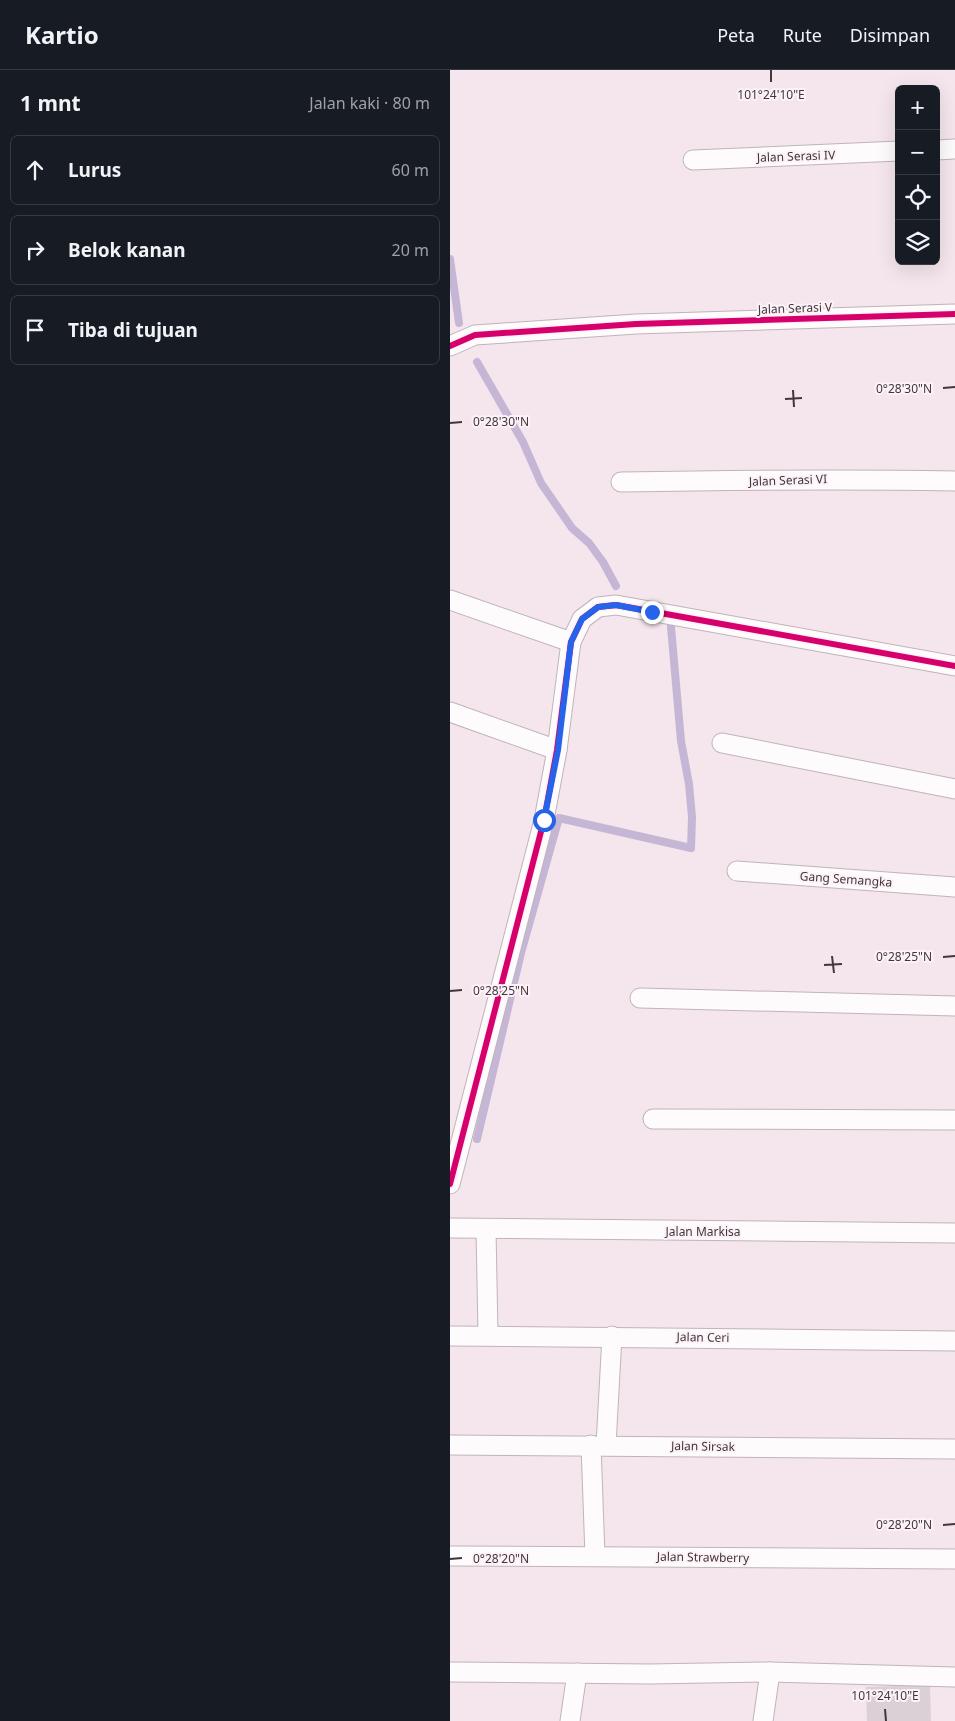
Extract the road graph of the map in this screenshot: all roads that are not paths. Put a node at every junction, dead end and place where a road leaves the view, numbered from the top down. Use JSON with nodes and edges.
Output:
{"nodes":[{"id":1,"x":955,"y":149,"type":"edge"},
{"id":2,"x":940,"y":150,"type":"edge"},
{"id":3,"x":895,"y":152,"type":"edge"},
{"id":4,"x":693,"y":160,"type":"dead end"},
{"id":5,"x":955,"y":314,"type":"edge"},
{"id":6,"x":450,"y":346,"type":"edge"},
{"id":7,"x":955,"y":481,"type":"edge"},
{"id":8,"x":622,"y":482,"type":"dead end"},
{"id":9,"x":450,"y":600,"type":"edge"},
{"id":10,"x":571,"y":642,"type":"junction"},
{"id":11,"x":955,"y":666,"type":"edge"},
{"id":12,"x":450,"y":712,"type":"edge"},
{"id":13,"x":722,"y":743,"type":"dead end"},
{"id":14,"x":558,"y":750,"type":"junction"},
{"id":15,"x":955,"y":789,"type":"edge"},
{"id":16,"x":737,"y":871,"type":"dead end"},
{"id":17,"x":955,"y":887,"type":"edge"},
{"id":18,"x":640,"y":998,"type":"dead end"},
{"id":19,"x":955,"y":1006,"type":"edge"},
{"id":20,"x":653,"y":1119,"type":"dead end"},
{"id":21,"x":955,"y":1120,"type":"edge"},
{"id":22,"x":450,"y":1184,"type":"edge"},
{"id":23,"x":450,"y":1228,"type":"edge"},
{"id":24,"x":486,"y":1229,"type":"junction"},
{"id":25,"x":955,"y":1233,"type":"edge"},
{"id":26,"x":488,"y":1335,"type":"junction"},
{"id":27,"x":450,"y":1336,"type":"edge"},
{"id":28,"x":612,"y":1336,"type":"junction"},
{"id":29,"x":955,"y":1341,"type":"edge"},
{"id":30,"x":450,"y":1445,"type":"edge"},
{"id":31,"x":599,"y":1445,"type":"junction"},
{"id":32,"x":955,"y":1449,"type":"edge"},
{"id":33,"x":450,"y":1556,"type":"edge"},
{"id":34,"x":595,"y":1556,"type":"junction"},
{"id":35,"x":955,"y":1559,"type":"edge"},
{"id":36,"x":450,"y":1672,"type":"edge"},
{"id":37,"x":770,"y":1672,"type":"junction"},
{"id":38,"x":577,"y":1673,"type":"junction"},
{"id":39,"x":955,"y":1677,"type":"edge"},
{"id":40,"x":570,"y":1721,"type":"edge"},
{"id":41,"x":763,"y":1721,"type":"edge"}],
"edges":[{"from":1,"to":2,"type":"street"},
{"from":3,"to":4,"type":"street","name":"Jalan Serasi IV"},
{"from":5,"to":6,"type":"street","name":"Jalan Serasi V"},
{"from":7,"to":8,"type":"street","name":"Jalan Serasi VI"},
{"from":9,"to":10,"type":"street"},
{"from":10,"to":11,"type":"street"},
{"from":10,"to":14,"type":"street"},
{"from":12,"to":14,"type":"street"},
{"from":13,"to":15,"type":"street"},
{"from":14,"to":22,"type":"street"},
{"from":16,"to":17,"type":"street","name":"Gang Semangka"},
{"from":18,"to":19,"type":"street"},
{"from":20,"to":21,"type":"street"},
{"from":23,"to":24,"type":"street","name":"Jalan Markisa"},
{"from":24,"to":25,"type":"street","name":"Jalan Markisa"},
{"from":24,"to":26,"type":"street"},
{"from":26,"to":27,"type":"street","name":"Jalan Ceri"},
{"from":26,"to":28,"type":"street","name":"Jalan Ceri"},
{"from":28,"to":29,"type":"street","name":"Jalan Ceri"},
{"from":28,"to":31,"type":"street"},
{"from":30,"to":31,"type":"street","name":"Jalan Sirsak"},
{"from":31,"to":32,"type":"street","name":"Jalan Sirsak"},
{"from":31,"to":34,"type":"street"},
{"from":33,"to":34,"type":"street","name":"Jalan Strawberry"},
{"from":34,"to":35,"type":"street","name":"Jalan Strawberry"},
{"from":36,"to":38,"type":"street"},
{"from":37,"to":38,"type":"street"},
{"from":37,"to":39,"type":"street"},
{"from":37,"to":41,"type":"street"},
{"from":38,"to":40,"type":"street"}]}
